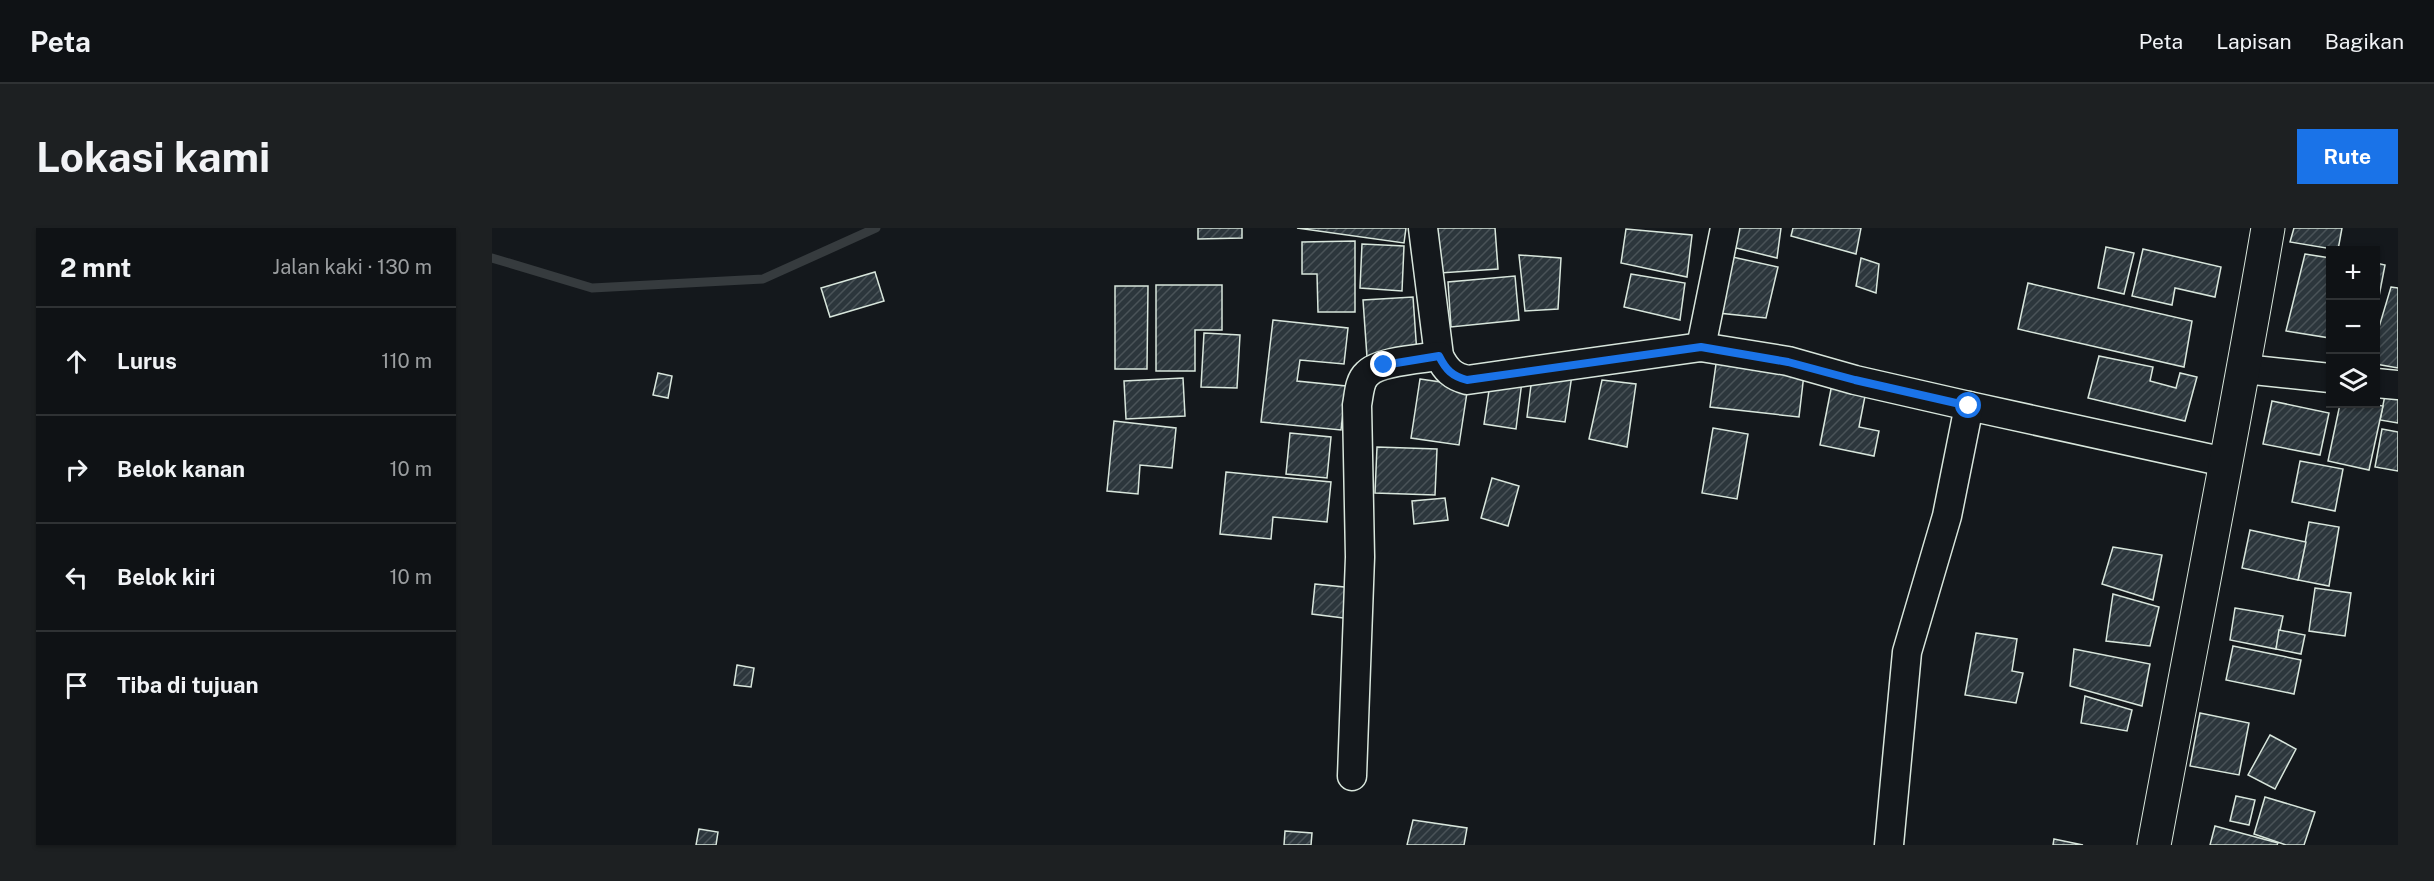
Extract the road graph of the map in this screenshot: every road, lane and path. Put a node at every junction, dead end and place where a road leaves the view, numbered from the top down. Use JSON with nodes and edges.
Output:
{"nodes":[{"id":1,"x":1423,"y":228,"type":"edge"},
{"id":2,"x":1725,"y":228,"type":"edge"},
{"id":3,"x":2268,"y":228,"type":"edge"},
{"id":4,"x":1701,"y":347,"type":"junction"},
{"id":5,"x":1439,"y":356,"type":"junction"},
{"id":6,"x":2244,"y":369,"type":"junction"},
{"id":7,"x":2326,"y":377,"type":"edge"},
{"id":8,"x":2380,"y":383,"type":"edge"},
{"id":9,"x":2398,"y":385,"type":"edge"},
{"id":10,"x":1969,"y":406,"type":"junction"},
{"id":11,"x":2224,"y":462,"type":"junction"},
{"id":12,"x":1352,"y":776,"type":"dead end"},
{"id":13,"x":1889,"y":845,"type":"edge"},
{"id":14,"x":2154,"y":845,"type":"edge"}],
"edges":[{"from":1,"to":5,"type":"street"},
{"from":2,"to":4,"type":"street"},
{"from":3,"to":6,"type":"street"},
{"from":4,"to":5,"type":"street"},
{"from":4,"to":10,"type":"street"},
{"from":5,"to":12,"type":"street"},
{"from":6,"to":7,"type":"street"},
{"from":6,"to":11,"type":"street"},
{"from":8,"to":9,"type":"street"},
{"from":10,"to":11,"type":"street"},
{"from":10,"to":13,"type":"street"},
{"from":11,"to":14,"type":"street"}]}
